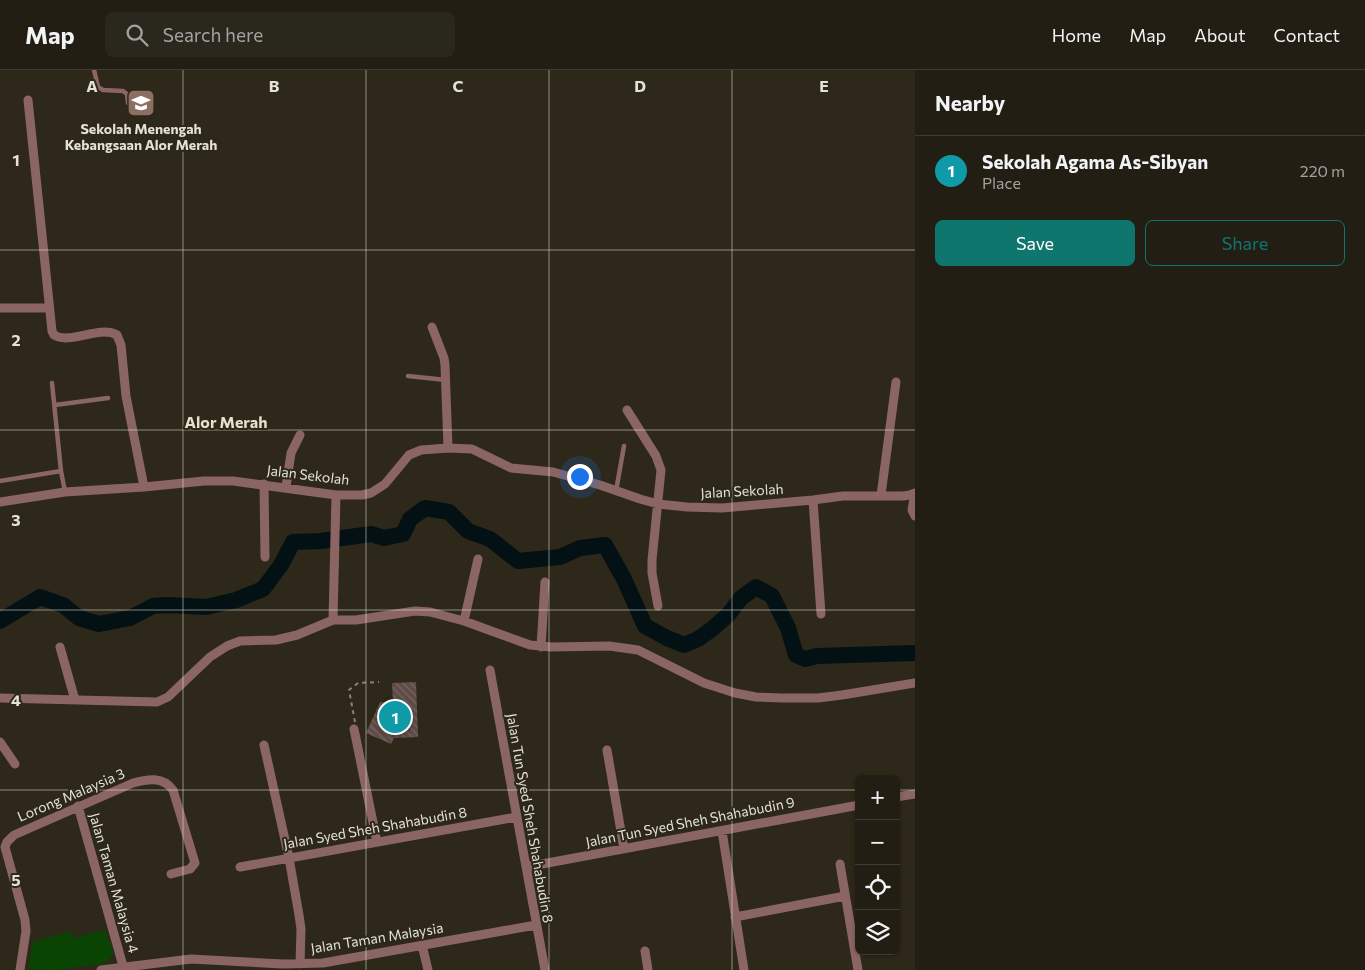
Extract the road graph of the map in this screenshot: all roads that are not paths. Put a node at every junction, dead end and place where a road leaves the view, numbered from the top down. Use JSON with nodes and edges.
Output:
{"nodes":[{"id":1,"x":94,"y":70,"type":"edge"},
{"id":2,"x":28,"y":100,"type":"dead end"},
{"id":3,"x":128,"y":103,"type":"dead end"},
{"id":4,"x":0,"y":308,"type":"edge"},
{"id":5,"x":49,"y":308,"type":"junction"},
{"id":6,"x":432,"y":327,"type":"dead end"},
{"id":7,"x":408,"y":376,"type":"dead end"},
{"id":8,"x":446,"y":380,"type":"junction"},
{"id":9,"x":896,"y":382,"type":"dead end"},
{"id":10,"x":52,"y":383,"type":"dead end"},
{"id":11,"x":108,"y":398,"type":"dead end"},
{"id":12,"x":55,"y":405,"type":"junction"},
{"id":13,"x":627,"y":410,"type":"dead end"},
{"id":14,"x":300,"y":435,"type":"dead end"},
{"id":15,"x":624,"y":446,"type":"dead end"},
{"id":16,"x":448,"y":448,"type":"junction"},
{"id":17,"x":61,"y":470,"type":"junction"},
{"id":18,"x":0,"y":481,"type":"edge"},
{"id":19,"x":264,"y":484,"type":"junction"},
{"id":20,"x":144,"y":487,"type":"junction"},
{"id":21,"x":286,"y":487,"type":"junction"},
{"id":22,"x":65,"y":492,"type":"junction"},
{"id":23,"x":616,"y":492,"type":"junction"},
{"id":24,"x":915,"y":493,"type":"edge"},
{"id":25,"x":336,"y":494,"type":"junction"},
{"id":26,"x":881,"y":495,"type":"junction"},
{"id":27,"x":813,"y":500,"type":"junction"},
{"id":28,"x":0,"y":502,"type":"edge"},
{"id":29,"x":658,"y":504,"type":"junction"},
{"id":30,"x":915,"y":516,"type":"edge"},
{"id":31,"x":265,"y":557,"type":"dead end"},
{"id":32,"x":478,"y":559,"type":"dead end"},
{"id":33,"x":545,"y":582,"type":"dead end"},
{"id":34,"x":658,"y":606,"type":"dead end"},
{"id":35,"x":821,"y":614,"type":"dead end"},
{"id":36,"x":333,"y":620,"type":"junction"},
{"id":37,"x":464,"y":621,"type":"junction"},
{"id":38,"x":541,"y":646,"type":"junction"},
{"id":39,"x":60,"y":647,"type":"dead end"},
{"id":40,"x":490,"y":670,"type":"dead end"},
{"id":41,"x":915,"y":683,"type":"edge"},
{"id":42,"x":0,"y":698,"type":"edge"},
{"id":43,"x":75,"y":700,"type":"junction"},
{"id":44,"x":354,"y":729,"type":"road end"},
{"id":45,"x":0,"y":742,"type":"edge"},
{"id":46,"x":264,"y":745,"type":"dead end"},
{"id":47,"x":607,"y":750,"type":"dead end"},
{"id":48,"x":16,"y":764,"type":"dead end"},
{"id":49,"x":915,"y":794,"type":"edge"},
{"id":50,"x":900,"y":796,"type":"edge"},
{"id":51,"x":78,"y":806,"type":"junction"},
{"id":52,"x":855,"y":806,"type":"edge"},
{"id":53,"x":516,"y":817,"type":"junction"},
{"id":54,"x":722,"y":831,"type":"junction"},
{"id":55,"x":377,"y":842,"type":"junction"},
{"id":56,"x":624,"y":849,"type":"junction"},
{"id":57,"x":289,"y":858,"type":"junction"},
{"id":58,"x":840,"y":864,"type":"dead end"},
{"id":59,"x":240,"y":867,"type":"dead end"},
{"id":60,"x":526,"y":867,"type":"junction"},
{"id":61,"x":171,"y":874,"type":"dead end"},
{"id":62,"x":845,"y":896,"type":"junction"},
{"id":63,"x":735,"y":918,"type":"junction"},
{"id":64,"x":536,"y":925,"type":"junction"},
{"id":65,"x":422,"y":945,"type":"junction"},
{"id":66,"x":645,"y":951,"type":"dead end"},
{"id":67,"x":300,"y":964,"type":"junction"},
{"id":68,"x":123,"y":966,"type":"junction"},
{"id":69,"x":20,"y":970,"type":"edge"},
{"id":70,"x":102,"y":970,"type":"edge"},
{"id":71,"x":428,"y":970,"type":"edge"},
{"id":72,"x":545,"y":970,"type":"edge"},
{"id":73,"x":648,"y":970,"type":"edge"},
{"id":74,"x":744,"y":970,"type":"edge"},
{"id":75,"x":858,"y":970,"type":"edge"}],
"edges":[{"from":1,"to":3,"type":"lane"},
{"from":2,"to":5,"type":"street"},
{"from":4,"to":5,"type":"street"},
{"from":5,"to":20,"type":"street"},
{"from":6,"to":8,"type":"street"},
{"from":7,"to":8,"type":"lane"},
{"from":8,"to":16,"type":"street"},
{"from":9,"to":26,"type":"street"},
{"from":10,"to":12,"type":"lane"},
{"from":11,"to":12,"type":"lane"},
{"from":12,"to":17,"type":"lane"},
{"from":13,"to":29,"type":"street"},
{"from":14,"to":21,"type":"street"},
{"from":15,"to":23,"type":"lane"},
{"from":16,"to":23,"type":"street","name":"Jalan Sekolah"},
{"from":16,"to":25,"type":"street","name":"Jalan Sekolah"},
{"from":17,"to":18,"type":"lane"},
{"from":17,"to":22,"type":"lane"},
{"from":19,"to":20,"type":"street","name":"Jalan Sekolah"},
{"from":19,"to":21,"type":"street","name":"Jalan Sekolah"},
{"from":19,"to":31,"type":"street"},
{"from":20,"to":22,"type":"street","name":"Jalan Sekolah"},
{"from":21,"to":25,"type":"street","name":"Jalan Sekolah"},
{"from":22,"to":28,"type":"street","name":"Jalan Sekolah"},
{"from":23,"to":29,"type":"street","name":"Jalan Sekolah"},
{"from":24,"to":26,"type":"street","name":"Jalan Sekolah"},
{"from":24,"to":30,"type":"street"},
{"from":25,"to":36,"type":"street"},
{"from":26,"to":27,"type":"street","name":"Jalan Sekolah"},
{"from":27,"to":29,"type":"street","name":"Jalan Sekolah"},
{"from":27,"to":35,"type":"street"},
{"from":29,"to":34,"type":"street"},
{"from":32,"to":37,"type":"street"},
{"from":33,"to":38,"type":"street"},
{"from":36,"to":37,"type":"street"},
{"from":36,"to":43,"type":"street"},
{"from":37,"to":38,"type":"street"},
{"from":38,"to":41,"type":"street"},
{"from":39,"to":43,"type":"street"},
{"from":40,"to":53,"type":"street","name":"Jalan Tun Syed Sheh Shahabudin 8"},
{"from":42,"to":43,"type":"street"},
{"from":44,"to":55,"type":"street"},
{"from":45,"to":48,"type":"street"},
{"from":46,"to":57,"type":"street"},
{"from":47,"to":56,"type":"street"},
{"from":49,"to":50,"type":"street"},
{"from":51,"to":61,"type":"street","name":"Lorong Malaysia 3"},
{"from":51,"to":68,"type":"street","name":"Jalan Taman Malaysia 4"},
{"from":51,"to":69,"type":"street","name":"Lorong Malaysia 3"},
{"from":52,"to":54,"type":"street","name":"Jalan Tun Syed Sheh Shahabudin 9"},
{"from":53,"to":55,"type":"street","name":"Jalan Syed Sheh Shahabudin 8"},
{"from":53,"to":60,"type":"street","name":"Jalan Tun Syed Sheh Shahabudin 8"},
{"from":54,"to":56,"type":"street","name":"Jalan Tun Syed Sheh Shahabudin 9"},
{"from":54,"to":63,"type":"street"},
{"from":55,"to":57,"type":"street","name":"Jalan Syed Sheh Shahabudin 8"},
{"from":56,"to":60,"type":"street","name":"Jalan Tun Syed Sheh Shahabudin 9"},
{"from":57,"to":59,"type":"street","name":"Jalan Syed Sheh Shahabudin 8"},
{"from":57,"to":67,"type":"street"},
{"from":58,"to":62,"type":"street"},
{"from":60,"to":64,"type":"street","name":"Jalan Tun Syed Sheh Shahabudin 8"},
{"from":62,"to":63,"type":"street"},
{"from":62,"to":75,"type":"street"},
{"from":63,"to":74,"type":"street"},
{"from":64,"to":65,"type":"street","name":"Jalan Taman Malaysia"},
{"from":64,"to":72,"type":"street","name":"Jalan Tun Syed Sheh Shahabudin 8"},
{"from":65,"to":67,"type":"street","name":"Jalan Taman Malaysia"},
{"from":65,"to":71,"type":"street"},
{"from":66,"to":73,"type":"street"},
{"from":67,"to":68,"type":"street","name":"Jalan Taman Malaysia"},
{"from":68,"to":70,"type":"street","name":"Jalan Taman Malaysia"}]}
